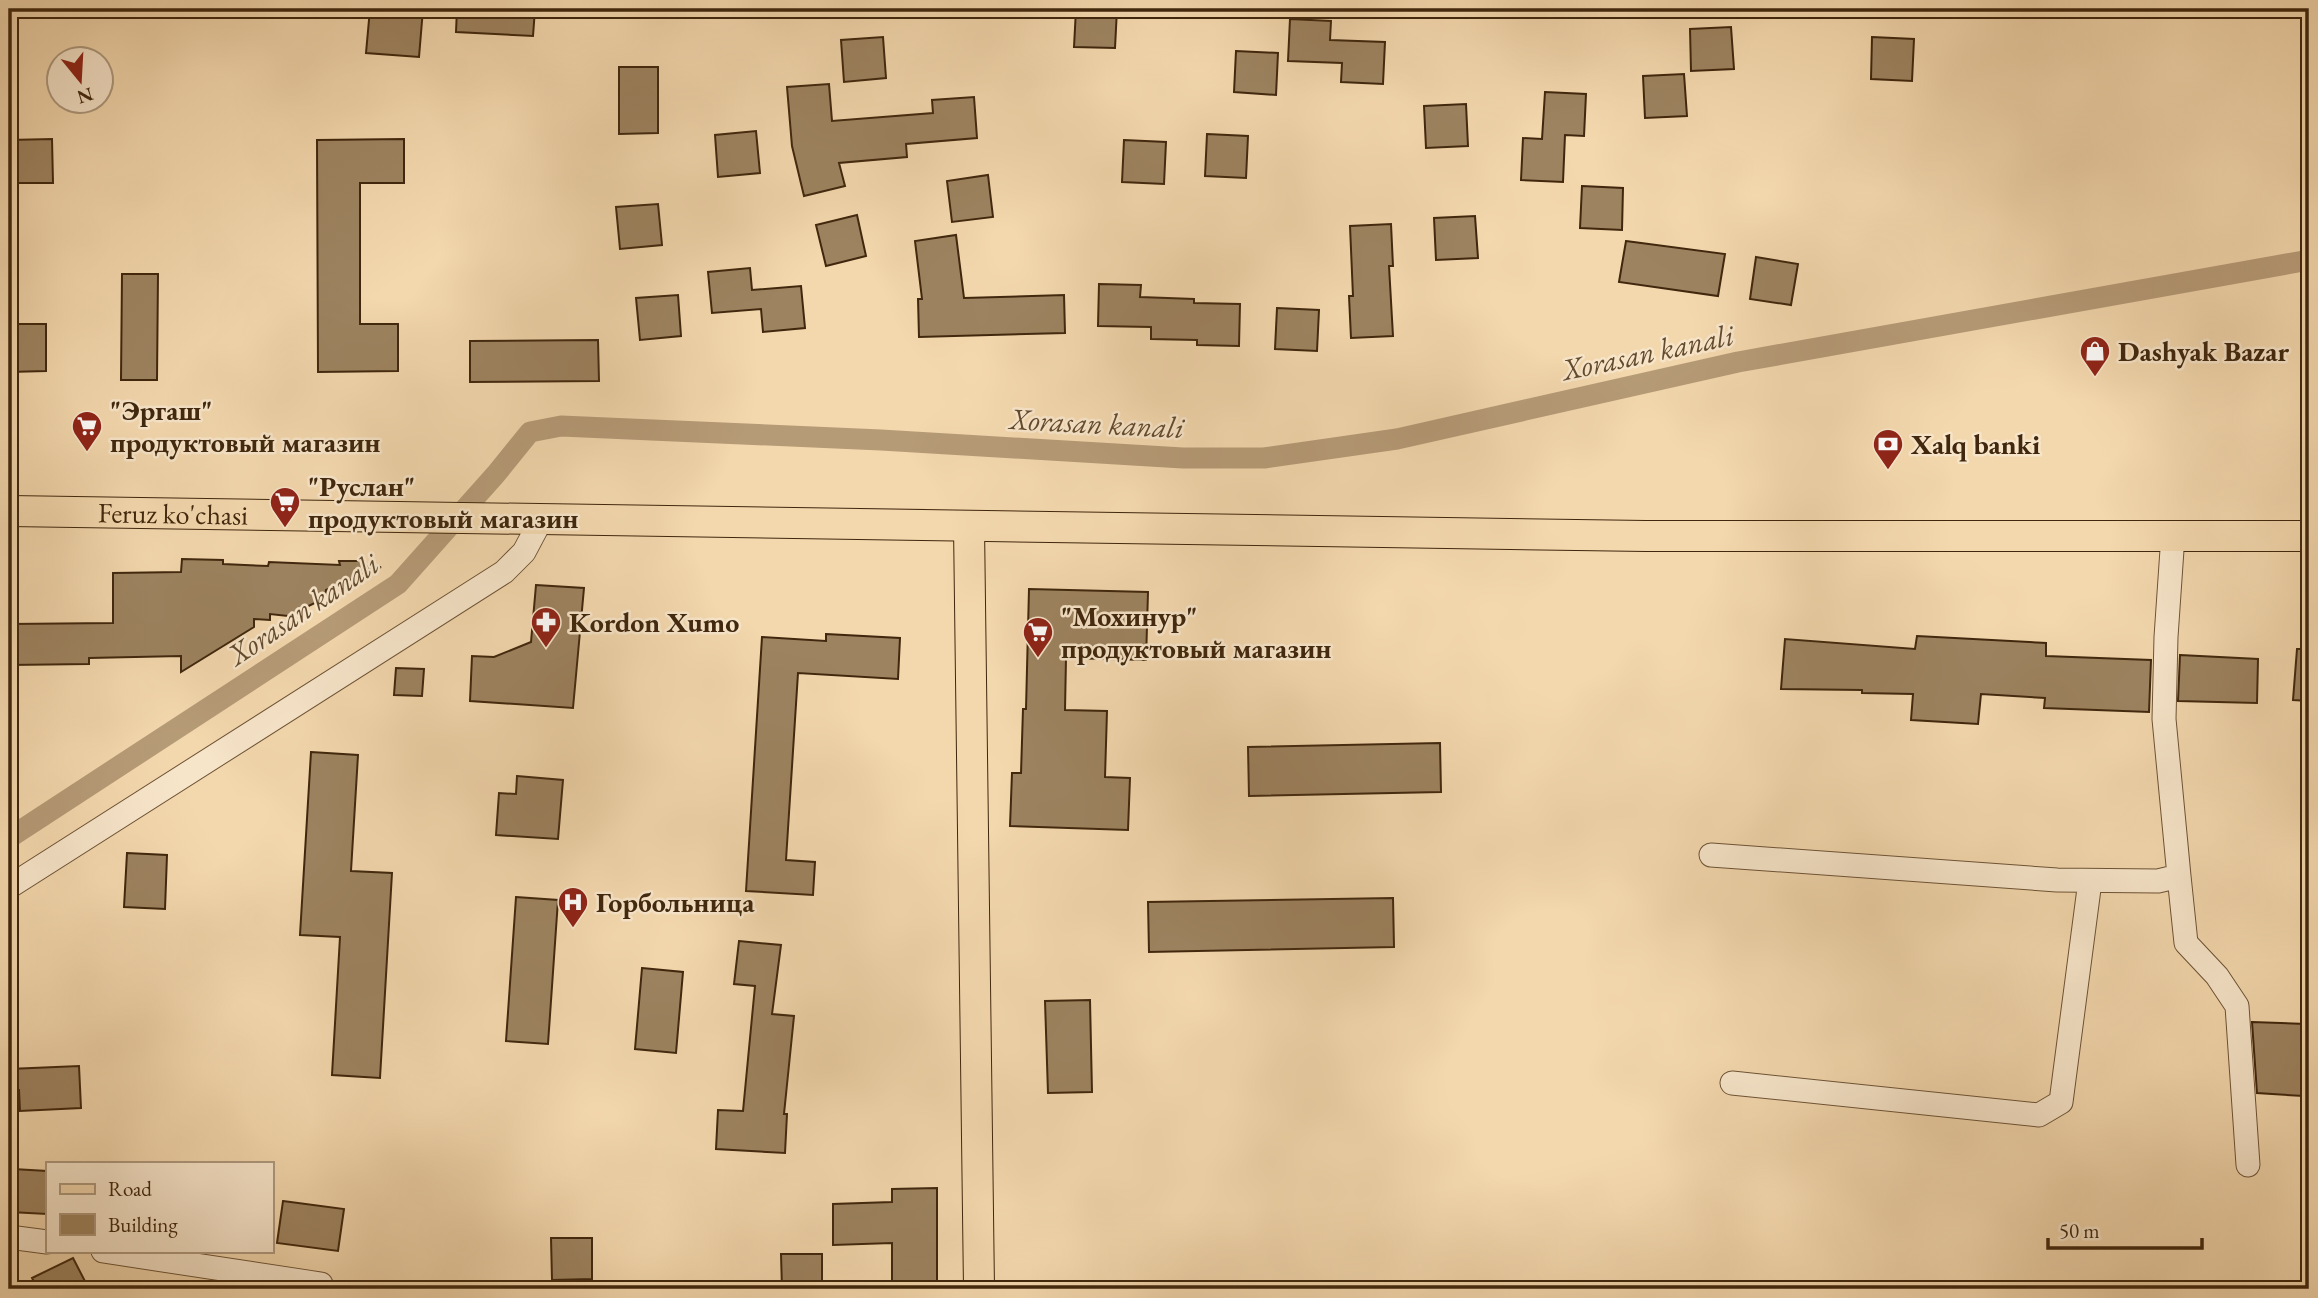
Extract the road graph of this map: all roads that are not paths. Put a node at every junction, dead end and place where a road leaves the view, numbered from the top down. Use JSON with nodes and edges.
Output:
{"nodes":[{"id":1,"x":9,"y":511,"type":"edge"},
{"id":2,"x":541,"y":520,"type":"junction"},
{"id":3,"x":969,"y":526,"type":"junction"},
{"id":4,"x":2173,"y":534,"type":"junction"},
{"id":5,"x":2309,"y":536,"type":"edge"},
{"id":6,"x":1711,"y":855,"type":"dead end"},
{"id":7,"x":2179,"y":876,"type":"junction"},
{"id":8,"x":2090,"y":881,"type":"junction"},
{"id":9,"x":9,"y":887,"type":"edge"},
{"id":10,"x":1732,"y":1083,"type":"dead end"},
{"id":11,"x":2248,"y":1165,"type":"dead end"},
{"id":12,"x":9,"y":1237,"type":"edge"},
{"id":13,"x":46,"y":1242,"type":"edge"},
{"id":14,"x":110,"y":1252,"type":"edge"},
{"id":15,"x":321,"y":1284,"type":"dead end"},
{"id":16,"x":985,"y":1288,"type":"edge"}],
"edges":[{"from":1,"to":2,"type":"main road","name":"Feruz ko'chasi"},
{"from":2,"to":3,"type":"main road","name":"Feruz ko'chasi"},
{"from":2,"to":9,"type":"street"},
{"from":3,"to":4,"type":"main road","name":"Feruz ko'chasi"},
{"from":3,"to":16,"type":"main road"},
{"from":4,"to":5,"type":"main road","name":"Feruz ko'chasi"},
{"from":4,"to":7,"type":"street"},
{"from":6,"to":8,"type":"street"},
{"from":7,"to":8,"type":"street"},
{"from":7,"to":11,"type":"street"},
{"from":8,"to":10,"type":"street"},
{"from":12,"to":13,"type":"street"},
{"from":14,"to":15,"type":"street"}]}
